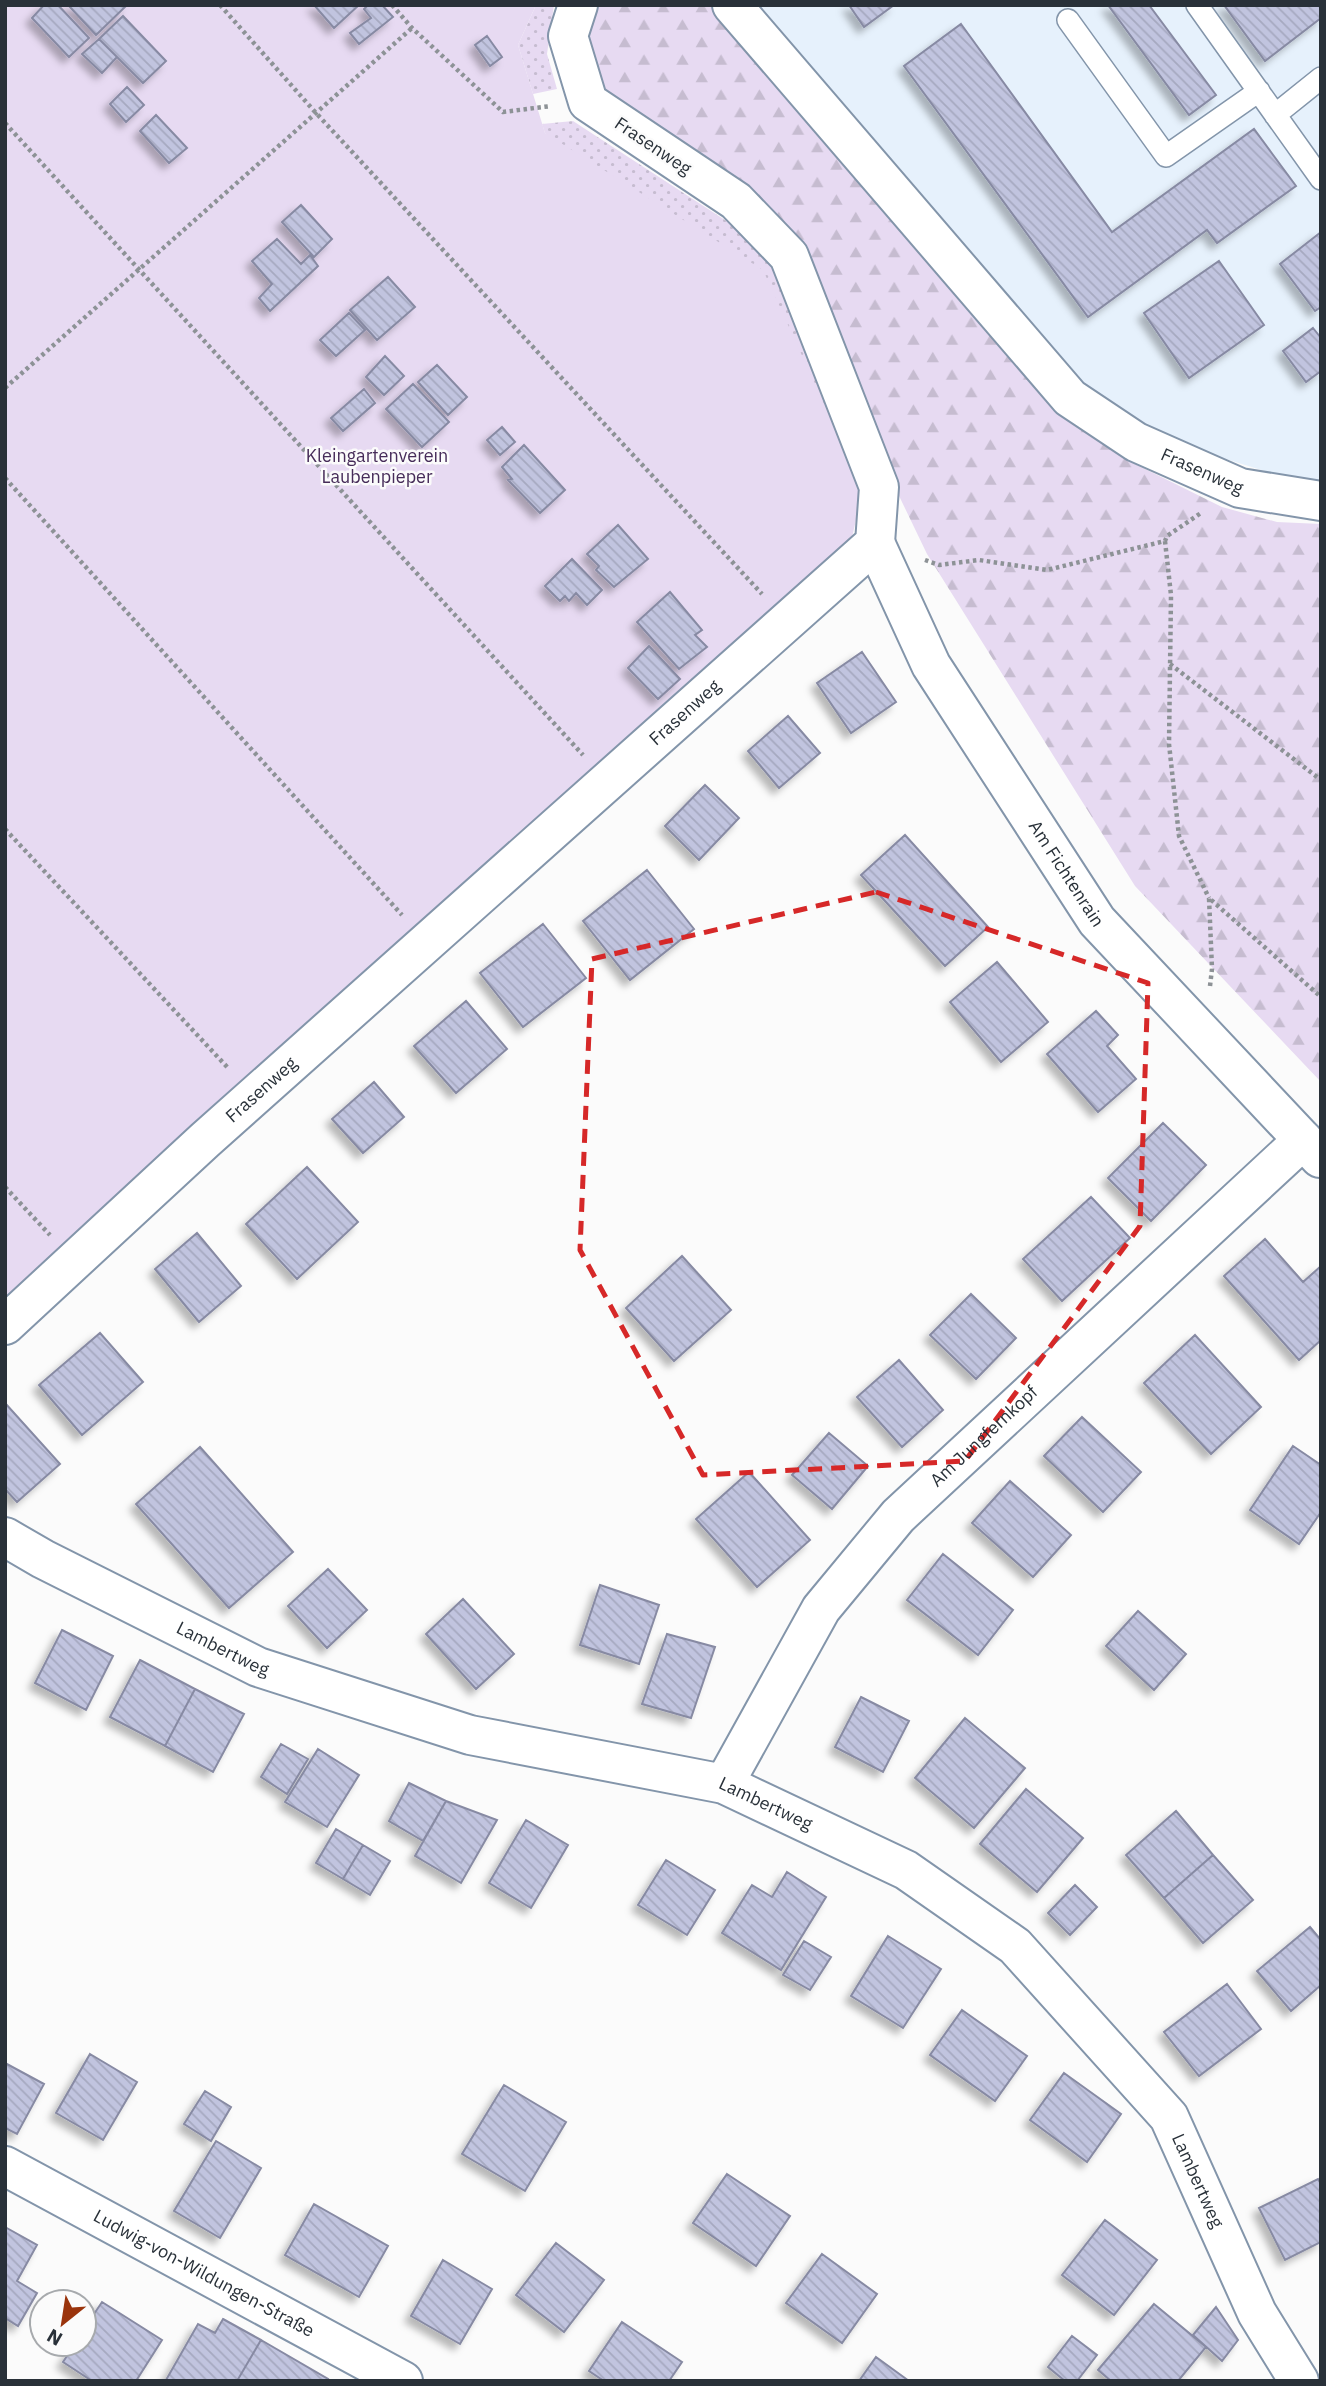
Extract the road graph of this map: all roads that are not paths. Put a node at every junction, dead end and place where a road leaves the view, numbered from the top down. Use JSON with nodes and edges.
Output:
{"nodes":[{"id":1,"x":578,"y":5,"type":"edge"},
{"id":2,"x":732,"y":5,"type":"edge"},
{"id":3,"x":1197,"y":5,"type":"edge"},
{"id":4,"x":1068,"y":20,"type":"dead end"},
{"id":5,"x":1321,"y":78,"type":"edge"},
{"id":6,"x":1259,"y":91,"type":"junction"},
{"id":7,"x":1275,"y":115,"type":"junction"},
{"id":8,"x":1321,"y":179,"type":"edge"},
{"id":9,"x":1321,"y":501,"type":"edge"},
{"id":10,"x":875,"y":543,"type":"junction"},
{"id":11,"x":1312,"y":1149,"type":"edge"},
{"id":12,"x":5,"y":1325,"type":"edge"},
{"id":13,"x":5,"y":1537,"type":"edge"},
{"id":14,"x":724,"y":1784,"type":"junction"},
{"id":15,"x":5,"y":2166,"type":"edge"},
{"id":16,"x":403,"y":2381,"type":"edge"},
{"id":17,"x":1299,"y":2381,"type":"edge"}],
"edges":[{"from":1,"to":10,"type":"street","name":"Frasenweg"},
{"from":2,"to":9,"type":"street","name":"Frasenweg"},
{"from":3,"to":6,"type":"lane"},
{"from":4,"to":6,"type":"lane"},
{"from":5,"to":7,"type":"lane"},
{"from":6,"to":7,"type":"lane"},
{"from":7,"to":8,"type":"lane"},
{"from":10,"to":11,"type":"street","name":"Am Fichtenrain"},
{"from":10,"to":12,"type":"street","name":"Frasenweg"},
{"from":11,"to":14,"type":"street","name":"Am Jungfernkopf"},
{"from":13,"to":14,"type":"street","name":"Lambertweg"},
{"from":14,"to":17,"type":"street","name":"Lambertweg"},
{"from":15,"to":16,"type":"street","name":"Ludwig-von-Wildungen-Straße"}]}
